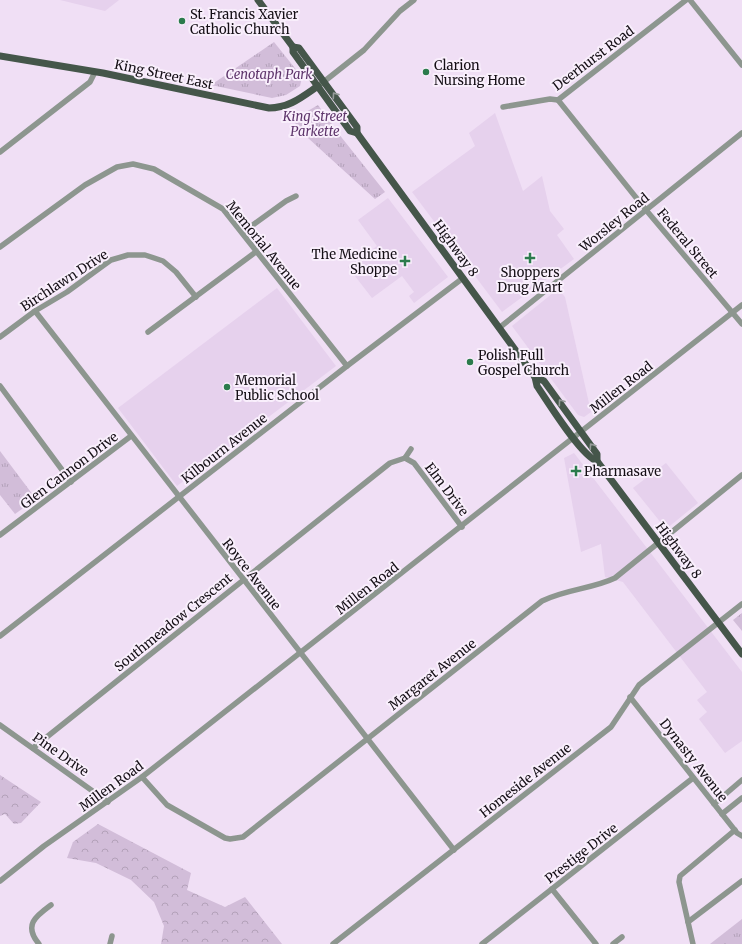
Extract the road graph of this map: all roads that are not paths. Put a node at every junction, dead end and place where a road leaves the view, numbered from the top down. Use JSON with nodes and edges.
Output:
{"nodes":[{"id":1,"x":258,"y":0,"type":"edge"},
{"id":2,"x":414,"y":0,"type":"edge"},
{"id":3,"x":686,"y":0,"type":"edge"},
{"id":4,"x":690,"y":0,"type":"edge"},
{"id":5,"x":293,"y":47,"type":"junction"},
{"id":6,"x":0,"y":56,"type":"edge"},
{"id":7,"x":742,"y":65,"type":"edge"},
{"id":8,"x":95,"y":72,"type":"junction"},
{"id":9,"x":325,"y":81,"type":"junction"},
{"id":10,"x":318,"y":86,"type":"junction"},
{"id":11,"x":558,"y":100,"type":"junction"},
{"id":12,"x":503,"y":107,"type":"dead end"},
{"id":13,"x":357,"y":133,"type":"junction"},
{"id":14,"x":742,"y":133,"type":"edge"},
{"id":15,"x":1,"y":148,"type":"edge"},
{"id":16,"x":296,"y":196,"type":"dead end"},
{"id":17,"x":646,"y":210,"type":"junction"},
{"id":18,"x":243,"y":232,"type":"junction"},
{"id":19,"x":0,"y":248,"type":"edge"},
{"id":20,"x":257,"y":251,"type":"junction"},
{"id":21,"x":463,"y":278,"type":"junction"},
{"id":22,"x":196,"y":297,"type":"junction"},
{"id":23,"x":742,"y":305,"type":"edge"},
{"id":24,"x":35,"y":311,"type":"junction"},
{"id":25,"x":732,"y":312,"type":"junction"},
{"id":26,"x":742,"y":324,"type":"edge"},
{"id":27,"x":499,"y":328,"type":"junction"},
{"id":28,"x":148,"y":332,"type":"dead end"},
{"id":29,"x":0,"y":338,"type":"edge"},
{"id":30,"x":347,"y":366,"type":"junction"},
{"id":31,"x":535,"y":377,"type":"junction"},
{"id":32,"x":0,"y":386,"type":"edge"},
{"id":33,"x":582,"y":432,"type":"junction"},
{"id":34,"x":132,"y":436,"type":"junction"},
{"id":35,"x":574,"y":438,"type":"junction"},
{"id":36,"x":411,"y":449,"type":"dead end"},
{"id":37,"x":405,"y":458,"type":"junction"},
{"id":38,"x":597,"y":460,"type":"junction"},
{"id":39,"x":742,"y":475,"type":"edge"},
{"id":40,"x":71,"y":482,"type":"junction"},
{"id":41,"x":178,"y":497,"type":"junction"},
{"id":42,"x":462,"y":527,"type":"junction"},
{"id":43,"x":0,"y":536,"type":"edge"},
{"id":44,"x":658,"y":542,"type":"junction"},
{"id":45,"x":243,"y":580,"type":"junction"},
{"id":46,"x":742,"y":604,"type":"edge"},
{"id":47,"x":718,"y":622,"type":"junction"},
{"id":48,"x":0,"y":636,"type":"edge"},
{"id":49,"x":301,"y":653,"type":"junction"},
{"id":50,"x":742,"y":654,"type":"edge"},
{"id":51,"x":630,"y":697,"type":"junction"},
{"id":52,"x":0,"y":725,"type":"edge"},
{"id":53,"x":367,"y":740,"type":"junction"},
{"id":54,"x":33,"y":748,"type":"junction"},
{"id":55,"x":142,"y":777,"type":"junction"},
{"id":56,"x":693,"y":778,"type":"junction"},
{"id":57,"x":742,"y":780,"type":"edge"},
{"id":58,"x":742,"y":798,"type":"edge"},
{"id":59,"x":108,"y":802,"type":"junction"},
{"id":60,"x":714,"y":804,"type":"junction"},
{"id":61,"x":722,"y":814,"type":"junction"},
{"id":62,"x":735,"y":830,"type":"junction"},
{"id":63,"x":742,"y":836,"type":"edge"},
{"id":64,"x":454,"y":850,"type":"junction"},
{"id":65,"x":0,"y":881,"type":"edge"},
{"id":66,"x":742,"y":881,"type":"edge"},
{"id":67,"x":552,"y":889,"type":"junction"},
{"id":68,"x":51,"y":905,"type":"dead end"},
{"id":69,"x":688,"y":922,"type":"junction"},
{"id":70,"x":112,"y":936,"type":"dead end"},
{"id":71,"x":622,"y":937,"type":"dead end"},
{"id":72,"x":39,"y":944,"type":"edge"},
{"id":73,"x":110,"y":944,"type":"edge"},
{"id":74,"x":333,"y":944,"type":"edge"},
{"id":75,"x":482,"y":944,"type":"edge"},
{"id":76,"x":596,"y":944,"type":"edge"},
{"id":77,"x":613,"y":944,"type":"edge"},
{"id":78,"x":693,"y":944,"type":"edge"}],
"edges":[{"from":1,"to":5,"type":"main road","name":"Highway 8"},
{"from":2,"to":9,"type":"street"},
{"from":3,"to":11,"type":"street","name":"Deerhurst Road"},
{"from":4,"to":7,"type":"street"},
{"from":5,"to":9,"type":"main road","name":"Highway 8"},
{"from":5,"to":10,"type":"main road","name":"Highway 8"},
{"from":6,"to":8,"type":"main road","name":"King Street East"},
{"from":8,"to":10,"type":"main road","name":"King Street East"},
{"from":8,"to":15,"type":"street"},
{"from":9,"to":10,"type":"street"},
{"from":13,"to":9,"type":"main road","name":"Highway 8","one_way":true},
{"from":10,"to":13,"type":"main road","name":"Highway 8"},
{"from":11,"to":12,"type":"street","name":"Deerhurst Road"},
{"from":11,"to":17,"type":"street","name":"Federal Street"},
{"from":13,"to":21,"type":"main road","name":"Highway 8"},
{"from":14,"to":17,"type":"street","name":"Worsley Road"},
{"from":16,"to":18,"type":"street"},
{"from":17,"to":25,"type":"street","name":"Federal Street"},
{"from":17,"to":27,"type":"street","name":"Worsley Road"},
{"from":18,"to":19,"type":"street","name":"Memorial Avenue"},
{"from":18,"to":20,"type":"street","name":"Memorial Avenue"},
{"from":20,"to":22,"type":"street"},
{"from":20,"to":30,"type":"street","name":"Memorial Avenue"},
{"from":21,"to":27,"type":"main road","name":"Highway 8"},
{"from":21,"to":30,"type":"street","name":"Kilbourn Avenue"},
{"from":22,"to":24,"type":"street","name":"Birchlawn Drive"},
{"from":22,"to":28,"type":"street"},
{"from":23,"to":25,"type":"street","name":"Millen Road"},
{"from":24,"to":29,"type":"street","name":"Birchlawn Drive"},
{"from":24,"to":34,"type":"street","name":"Royce Avenue"},
{"from":25,"to":26,"type":"street","name":"Federal Street"},
{"from":25,"to":33,"type":"street","name":"Millen Road"},
{"from":27,"to":31,"type":"main road","name":"Highway 8"},
{"from":30,"to":41,"type":"street","name":"Kilbourn Avenue"},
{"from":33,"to":31,"type":"main road","name":"Highway 8","one_way":true},
{"from":31,"to":35,"type":"main road","name":"Highway 8"},
{"from":32,"to":40,"type":"street"},
{"from":33,"to":35,"type":"street","name":"Millen Road"},
{"from":38,"to":33,"type":"main road","name":"Highway 8","one_way":true},
{"from":34,"to":40,"type":"street","name":"Glen Cannon Drive"},
{"from":34,"to":41,"type":"street","name":"Royce Avenue"},
{"from":35,"to":38,"type":"main road","name":"Highway 8"},
{"from":35,"to":42,"type":"street","name":"Millen Road"},
{"from":36,"to":37,"type":"street"},
{"from":37,"to":42,"type":"street","name":"Elm Drive"},
{"from":37,"to":45,"type":"street","name":"Southmeadow Crescent"},
{"from":38,"to":44,"type":"main road","name":"Highway 8"},
{"from":39,"to":44,"type":"street","name":"Margaret Avenue"},
{"from":40,"to":43,"type":"street","name":"Glen Cannon Drive"},
{"from":41,"to":45,"type":"street","name":"Royce Avenue"},
{"from":41,"to":48,"type":"street","name":"Kilbourn Avenue"},
{"from":42,"to":49,"type":"street","name":"Millen Road"},
{"from":44,"to":47,"type":"main road","name":"Highway 8"},
{"from":44,"to":53,"type":"street","name":"Margaret Avenue"},
{"from":45,"to":49,"type":"street","name":"Royce Avenue"},
{"from":45,"to":54,"type":"street","name":"Southmeadow Crescent"},
{"from":46,"to":47,"type":"street","name":"Homeside Avenue"},
{"from":47,"to":50,"type":"main road","name":"Highway 8"},
{"from":47,"to":51,"type":"street","name":"Homeside Avenue"},
{"from":49,"to":53,"type":"street","name":"Royce Avenue"},
{"from":49,"to":55,"type":"street","name":"Millen Road"},
{"from":51,"to":56,"type":"street","name":"Dynasty Avenue"},
{"from":51,"to":64,"type":"street","name":"Homeside Avenue"},
{"from":52,"to":54,"type":"street","name":"Pine Drive"},
{"from":53,"to":55,"type":"street","name":"Margaret Avenue"},
{"from":53,"to":64,"type":"street","name":"Royce Avenue"},
{"from":54,"to":59,"type":"street","name":"Pine Drive"},
{"from":55,"to":59,"type":"street","name":"Millen Road"},
{"from":56,"to":60,"type":"street","name":"Dynasty Avenue"},
{"from":56,"to":67,"type":"street","name":"Prestige Drive"},
{"from":57,"to":60,"type":"street"},
{"from":58,"to":61,"type":"street"},
{"from":59,"to":65,"type":"street","name":"Millen Road"},
{"from":60,"to":61,"type":"street","name":"Dynasty Avenue"},
{"from":61,"to":62,"type":"street","name":"Dynasty Avenue"},
{"from":62,"to":63,"type":"street","name":"Dynasty Avenue"},
{"from":62,"to":69,"type":"street"},
{"from":64,"to":74,"type":"street","name":"Homeside Avenue"},
{"from":66,"to":69,"type":"street"},
{"from":67,"to":75,"type":"street","name":"Prestige Drive"},
{"from":67,"to":76,"type":"street"},
{"from":68,"to":72,"type":"street"},
{"from":69,"to":78,"type":"street"},
{"from":70,"to":73,"type":"street"},
{"from":71,"to":77,"type":"street"}]}
